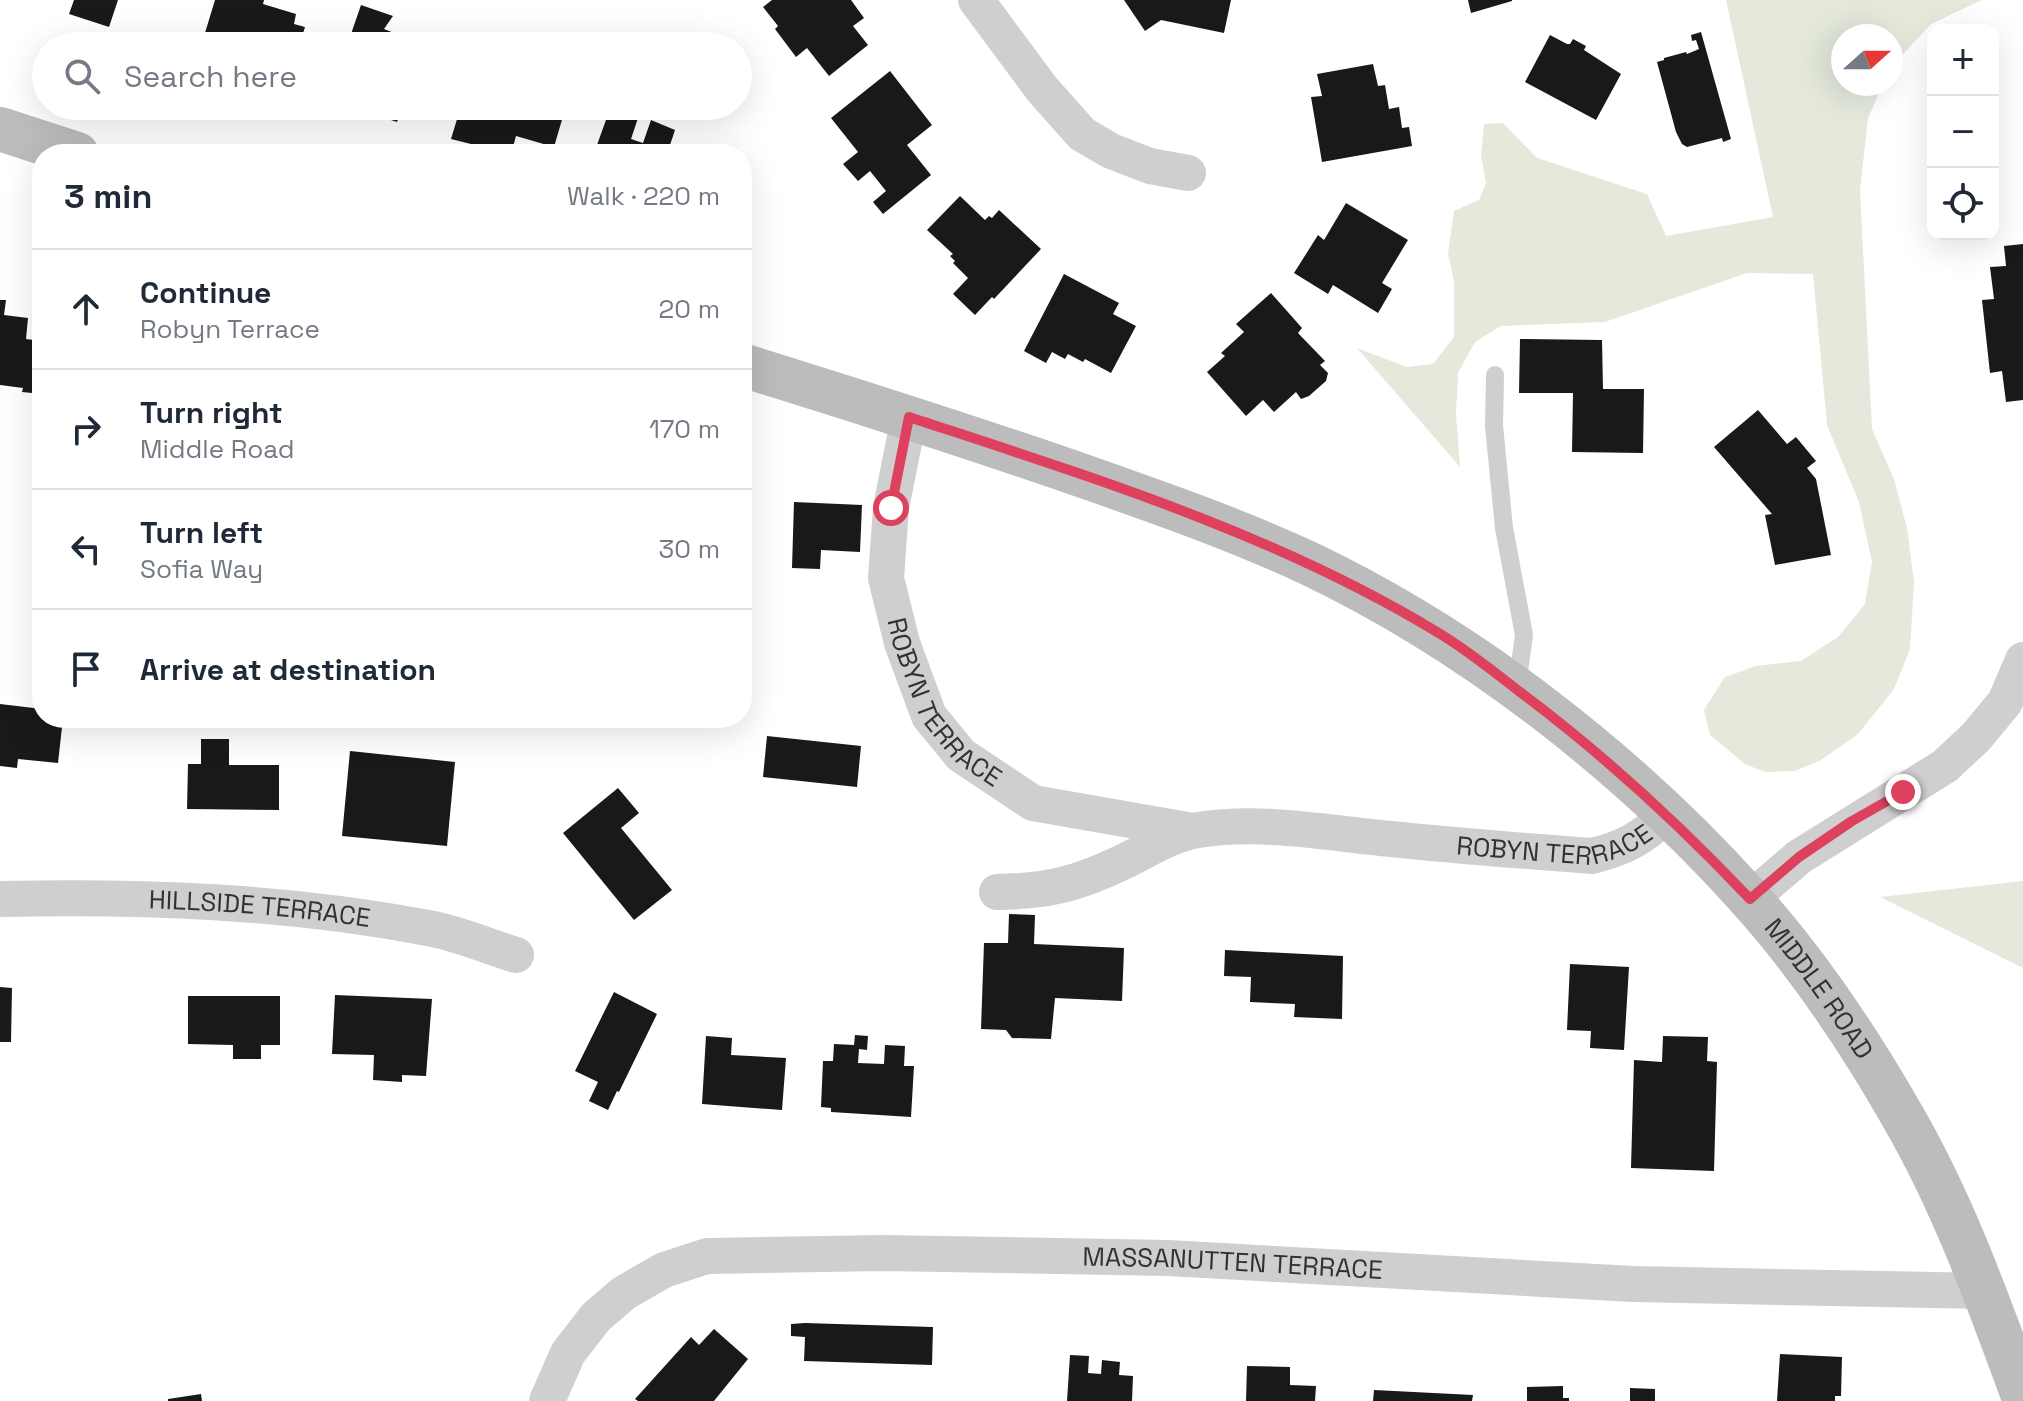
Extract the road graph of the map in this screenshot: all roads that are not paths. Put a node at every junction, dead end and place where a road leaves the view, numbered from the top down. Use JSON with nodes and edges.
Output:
{"nodes":[{"id":1,"x":976,"y":0,"type":"edge"},
{"id":2,"x":0,"y":129,"type":"edge"},
{"id":3,"x":46,"y":144,"type":"edge"},
{"id":4,"x":1188,"y":173,"type":"dead end"},
{"id":5,"x":752,"y":368,"type":"edge"},
{"id":6,"x":1495,"y":375,"type":"dead end"},
{"id":7,"x":909,"y":417,"type":"junction"},
{"id":8,"x":2023,"y":660,"type":"edge"},
{"id":9,"x":1516,"y":688,"type":"junction"},
{"id":10,"x":1667,"y":815,"type":"junction"},
{"id":11,"x":1193,"y":831,"type":"junction"},
{"id":12,"x":997,"y":892,"type":"dead end"},
{"id":13,"x":0,"y":899,"type":"edge"},
{"id":14,"x":1750,"y":899,"type":"junction"},
{"id":15,"x":516,"y":955,"type":"dead end"},
{"id":16,"x":1984,"y":1291,"type":"junction"},
{"id":17,"x":2023,"y":1396,"type":"edge"},
{"id":18,"x":547,"y":1401,"type":"edge"}],
"edges":[{"from":1,"to":4,"type":"street"},
{"from":2,"to":3,"type":"main road"},
{"from":5,"to":7,"type":"main road","name":"MIDDLE ROAD"},
{"from":6,"to":9,"type":"lane"},
{"from":7,"to":9,"type":"main road","name":"MIDDLE ROAD"},
{"from":7,"to":11,"type":"street","name":"ROBYN TERRACE"},
{"from":8,"to":14,"type":"street"},
{"from":9,"to":10,"type":"main road","name":"MIDDLE ROAD"},
{"from":10,"to":11,"type":"street","name":"ROBYN TERRACE"},
{"from":10,"to":14,"type":"main road","name":"MIDDLE ROAD"},
{"from":11,"to":12,"type":"street","name":"ROBYN TERRACE"},
{"from":13,"to":15,"type":"street","name":"HILLSIDE TERRACE"},
{"from":14,"to":16,"type":"main road","name":"MIDDLE ROAD"},
{"from":16,"to":17,"type":"main road","name":"MIDDLE ROAD"},
{"from":16,"to":18,"type":"street","name":"MASSANUTTEN TERRACE"}]}
